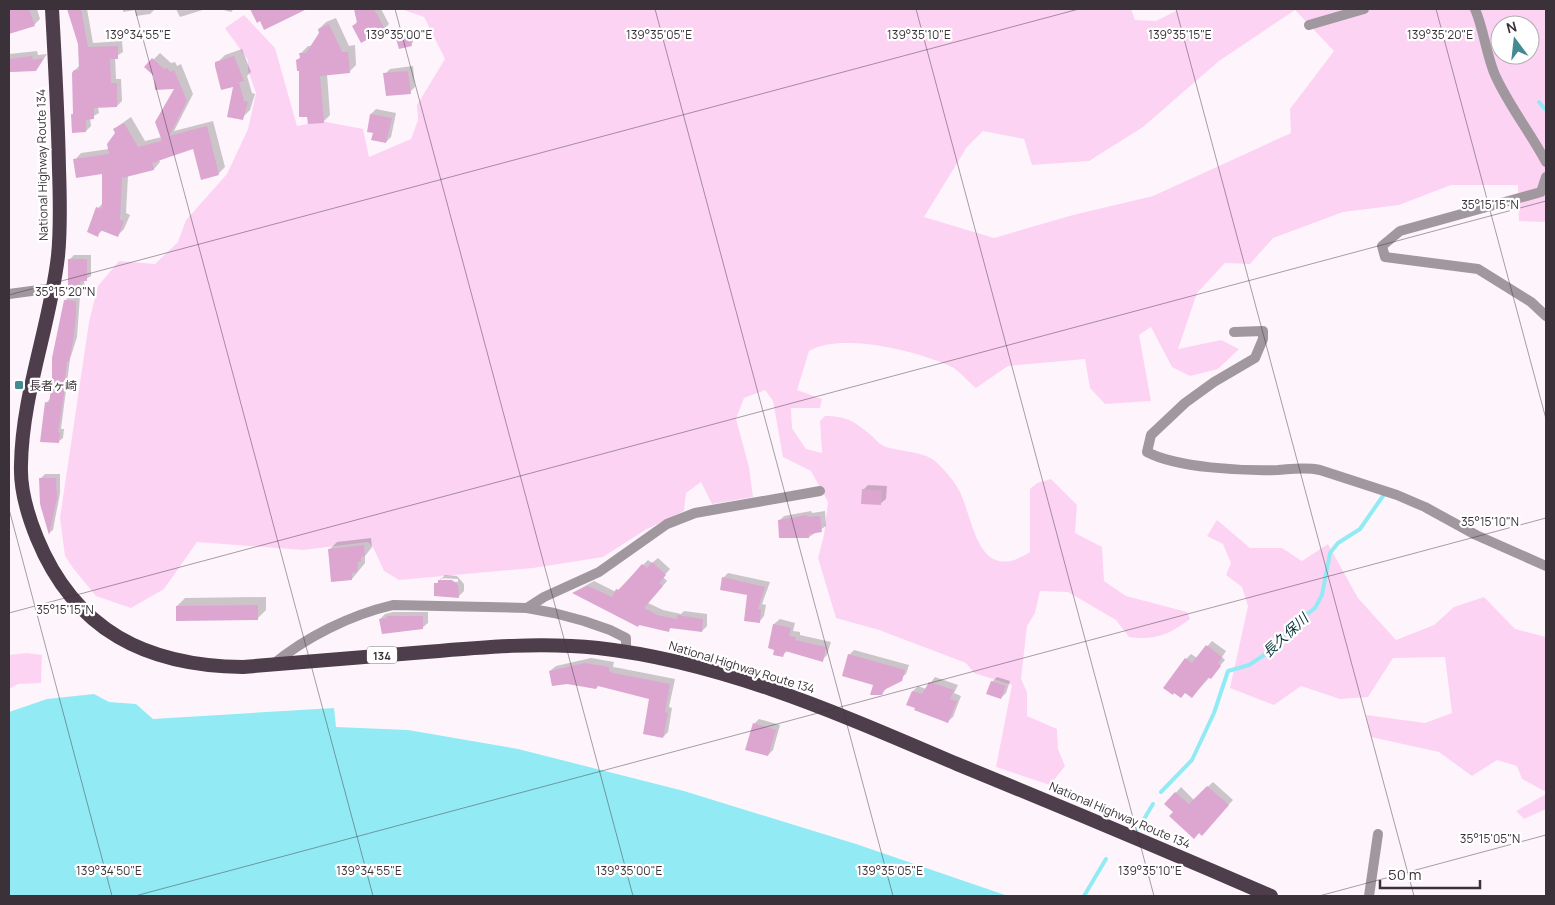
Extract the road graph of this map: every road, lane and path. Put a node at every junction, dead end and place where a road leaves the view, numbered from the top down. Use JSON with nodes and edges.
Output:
{"nodes":[{"id":1,"x":52,"y":9,"type":"edge"},
{"id":2,"x":1364,"y":9,"type":"edge"},
{"id":3,"x":1475,"y":9,"type":"edge"},
{"id":4,"x":1309,"y":25,"type":"dead end"},
{"id":5,"x":1546,"y":162,"type":"edge"},
{"id":6,"x":1546,"y":177,"type":"edge"},
{"id":7,"x":54,"y":288,"type":"junction"},
{"id":8,"x":9,"y":294,"type":"edge"},
{"id":9,"x":1546,"y":316,"type":"edge"},
{"id":10,"x":1234,"y":332,"type":"dead end"},
{"id":11,"x":820,"y":491,"type":"dead end"},
{"id":12,"x":1546,"y":566,"type":"edge"},
{"id":13,"x":528,"y":608,"type":"junction"},
{"id":14,"x":626,"y":652,"type":"junction"},
{"id":15,"x":272,"y":665,"type":"junction"},
{"id":16,"x":1378,"y":834,"type":"dead end"},
{"id":17,"x":1271,"y":896,"type":"edge"},
{"id":18,"x":1370,"y":896,"type":"edge"}],
"edges":[{"from":1,"to":7,"type":"highway","name":"National Highway Route 134","number":"134"},
{"from":2,"to":4,"type":"street"},
{"from":3,"to":5,"type":"street"},
{"from":6,"to":9,"type":"street"},
{"from":7,"to":8,"type":"street"},
{"from":7,"to":15,"type":"highway","name":"National Highway Route 134","number":"134"},
{"from":10,"to":12,"type":"street"},
{"from":11,"to":13,"type":"street"},
{"from":13,"to":14,"type":"street"},
{"from":13,"to":15,"type":"street"},
{"from":14,"to":15,"type":"highway","name":"National Highway Route 134","number":"134"},
{"from":14,"to":17,"type":"highway","name":"National Highway Route 134","number":"134"},
{"from":16,"to":18,"type":"street"}]}
